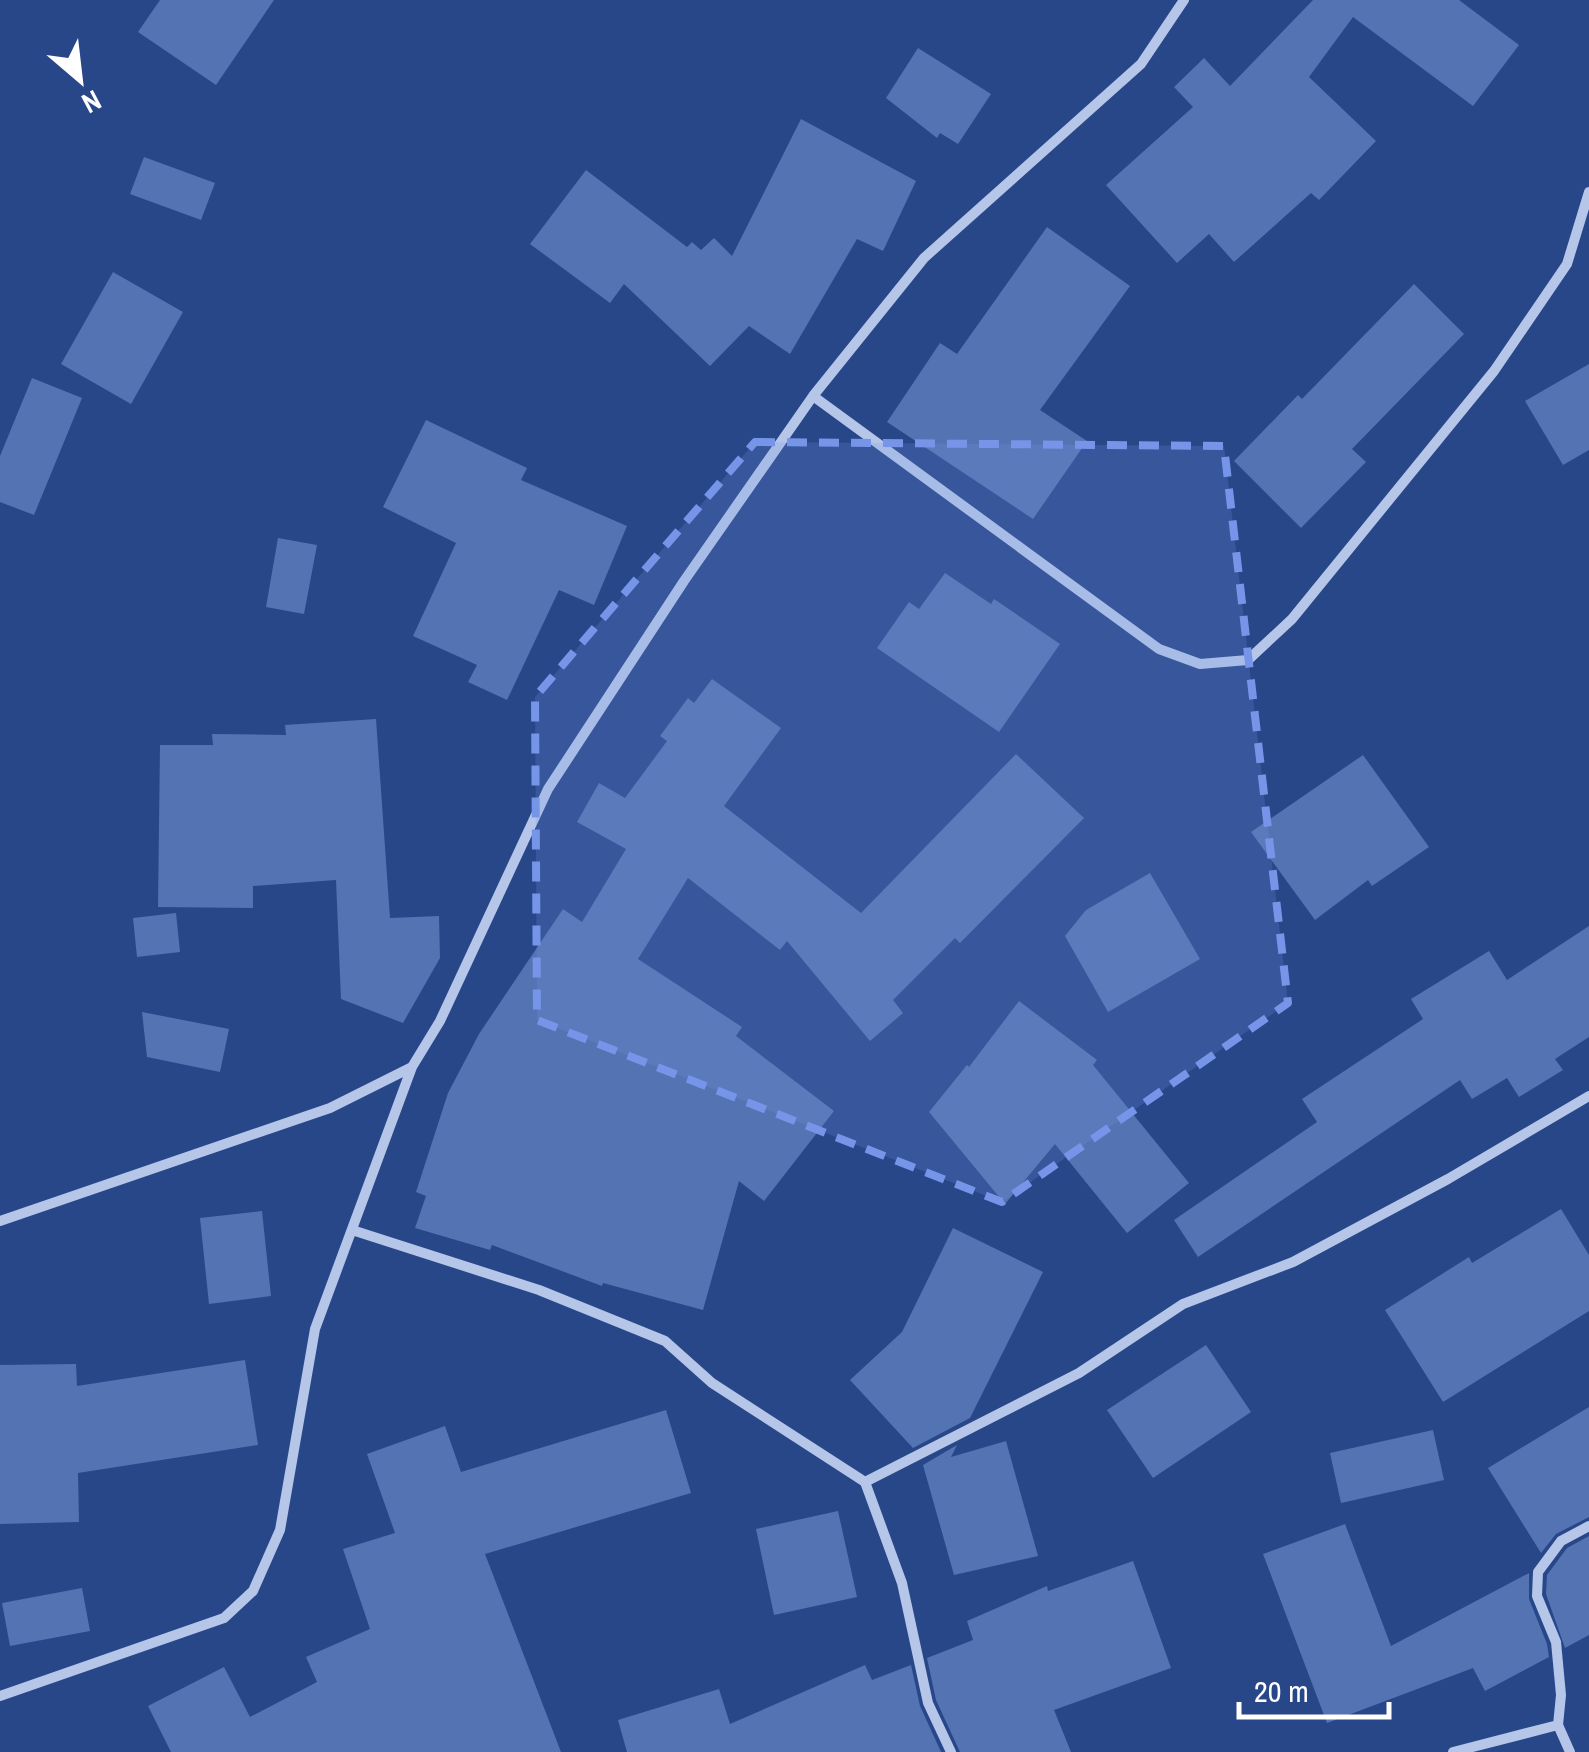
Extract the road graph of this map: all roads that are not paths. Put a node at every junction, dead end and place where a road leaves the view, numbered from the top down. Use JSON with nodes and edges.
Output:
{"nodes":[{"id":1,"x":1184,"y":0,"type":"edge"},
{"id":2,"x":1589,"y":192,"type":"edge"},
{"id":3,"x":812,"y":396,"type":"junction"},
{"id":4,"x":412,"y":1067,"type":"junction"},
{"id":5,"x":1589,"y":1096,"type":"edge"},
{"id":6,"x":0,"y":1220,"type":"edge"},
{"id":7,"x":352,"y":1230,"type":"junction"},
{"id":8,"x":865,"y":1482,"type":"junction"},
{"id":9,"x":1589,"y":1526,"type":"edge"},
{"id":10,"x":0,"y":1696,"type":"edge"},
{"id":11,"x":1558,"y":1725,"type":"junction"},
{"id":12,"x":951,"y":1752,"type":"edge"},
{"id":13,"x":1453,"y":1752,"type":"edge"},
{"id":14,"x":1570,"y":1752,"type":"edge"}],
"edges":[{"from":1,"to":3,"type":"street"},
{"from":2,"to":3,"type":"street"},
{"from":3,"to":4,"type":"street"},
{"from":4,"to":6,"type":"street"},
{"from":4,"to":7,"type":"street"},
{"from":5,"to":8,"type":"street"},
{"from":7,"to":8,"type":"street"},
{"from":7,"to":10,"type":"street"},
{"from":8,"to":12,"type":"street"},
{"from":9,"to":11,"type":"street"},
{"from":11,"to":13,"type":"street"},
{"from":11,"to":14,"type":"street"}]}
